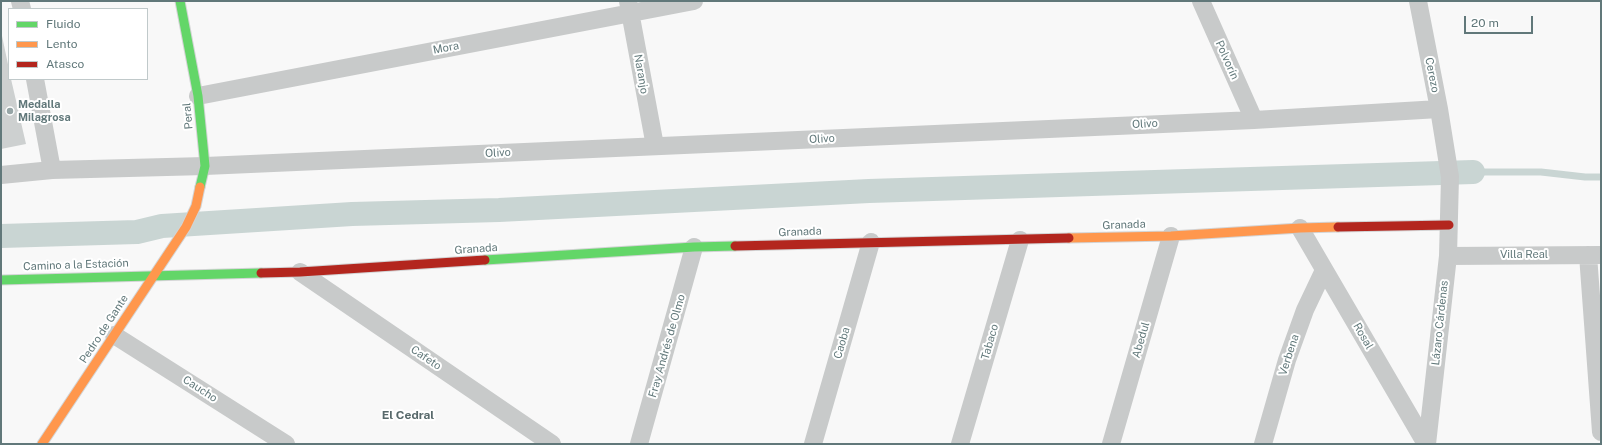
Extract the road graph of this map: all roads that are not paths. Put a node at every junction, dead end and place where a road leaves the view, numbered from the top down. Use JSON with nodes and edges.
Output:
{"nodes":[{"id":1,"x":180,"y":1,"type":"edge"},
{"id":2,"x":694,"y":1,"type":"edge"},
{"id":3,"x":1201,"y":1,"type":"edge"},
{"id":4,"x":1418,"y":1,"type":"edge"},
{"id":5,"x":629,"y":7,"type":"edge"},
{"id":6,"x":35,"y":80,"type":"edge"},
{"id":7,"x":198,"y":96,"type":"junction"},
{"id":8,"x":1438,"y":109,"type":"junction"},
{"id":9,"x":1254,"y":120,"type":"junction"},
{"id":10,"x":655,"y":146,"type":"junction"},
{"id":11,"x":205,"y":166,"type":"junction"},
{"id":12,"x":52,"y":170,"type":"junction"},
{"id":13,"x":1,"y":175,"type":"edge"},
{"id":14,"x":1450,"y":201,"type":"joint"},
{"id":15,"x":1448,"y":225,"type":"junction"},
{"id":16,"x":186,"y":227,"type":"joint"},
{"id":17,"x":1300,"y":228,"type":"junction"},
{"id":18,"x":1171,"y":236,"type":"junction"},
{"id":19,"x":1020,"y":240,"type":"junction"},
{"id":20,"x":871,"y":242,"type":"junction"},
{"id":21,"x":694,"y":247,"type":"junction"},
{"id":22,"x":1594,"y":255,"type":"edge"},
{"id":23,"x":1448,"y":256,"type":"junction"},
{"id":24,"x":1324,"y":270,"type":"junction"},
{"id":25,"x":300,"y":272,"type":"junction"},
{"id":26,"x":153,"y":275,"type":"junction"},
{"id":27,"x":1,"y":280,"type":"edge"},
{"id":28,"x":114,"y":334,"type":"junction"},
{"id":29,"x":1601,"y":432,"type":"edge"},
{"id":30,"x":42,"y":444,"type":"edge"},
{"id":31,"x":286,"y":444,"type":"edge"},
{"id":32,"x":552,"y":444,"type":"edge"},
{"id":33,"x":639,"y":444,"type":"edge"},
{"id":34,"x":813,"y":444,"type":"edge"},
{"id":35,"x":960,"y":444,"type":"edge"},
{"id":36,"x":1111,"y":444,"type":"edge"},
{"id":37,"x":1263,"y":444,"type":"edge"},
{"id":38,"x":1426,"y":444,"type":"edge"}],
"edges":[{"from":1,"to":7,"type":"street","name":"Peral"},
{"from":2,"to":5,"type":"street","name":"Mora"},
{"from":3,"to":9,"type":"street","name":"Polvorín"},
{"from":4,"to":8,"type":"street","name":"Cerezo"},
{"from":5,"to":7,"type":"street","name":"Mora"},
{"from":5,"to":10,"type":"street","name":"Naranjo"},
{"from":6,"to":12,"type":"street"},
{"from":7,"to":11,"type":"street","name":"Peral"},
{"from":8,"to":9,"type":"street","name":"Olivo"},
{"from":8,"to":14,"type":"street","name":"Cerezo"},
{"from":9,"to":10,"type":"street","name":"Olivo"},
{"from":10,"to":11,"type":"street","name":"Olivo"},
{"from":11,"to":12,"type":"street","name":"Olivo"},
{"from":11,"to":16,"type":"street","name":"Peral"},
{"from":12,"to":13,"type":"street","name":"Olivo"},
{"from":14,"to":15,"type":"street","name":"Lázaro Cárdenas"},
{"from":15,"to":17,"type":"street","name":"Granada"},
{"from":15,"to":23,"type":"street","name":"Lázaro Cárdenas"},
{"from":16,"to":26,"type":"street","name":"Pedro de Gante"},
{"from":17,"to":18,"type":"street","name":"Granada"},
{"from":17,"to":24,"type":"street","name":"Rosal"},
{"from":18,"to":19,"type":"street","name":"Granada"},
{"from":18,"to":36,"type":"street","name":"Abedul"},
{"from":19,"to":20,"type":"street","name":"Granada"},
{"from":19,"to":35,"type":"street","name":"Tabaco"},
{"from":20,"to":21,"type":"street","name":"Granada"},
{"from":20,"to":34,"type":"street","name":"Caoba"},
{"from":21,"to":25,"type":"street","name":"Granada"},
{"from":21,"to":33,"type":"street","name":"Fray Andrés de Olmo"},
{"from":22,"to":23,"type":"street","name":"Villa Real"},
{"from":22,"to":29,"type":"street"},
{"from":23,"to":38,"type":"street","name":"Lázaro Cárdenas"},
{"from":24,"to":37,"type":"street","name":"Verbena"},
{"from":24,"to":38,"type":"street","name":"Rosal"},
{"from":25,"to":26,"type":"street","name":"Granada"},
{"from":25,"to":32,"type":"street","name":"Cafeto"},
{"from":26,"to":27,"type":"street","name":"Camino a la Estación"},
{"from":26,"to":28,"type":"street","name":"Pedro de Gante"},
{"from":28,"to":30,"type":"street","name":"Pedro de Gante"},
{"from":28,"to":31,"type":"street","name":"Caucho"}]}
